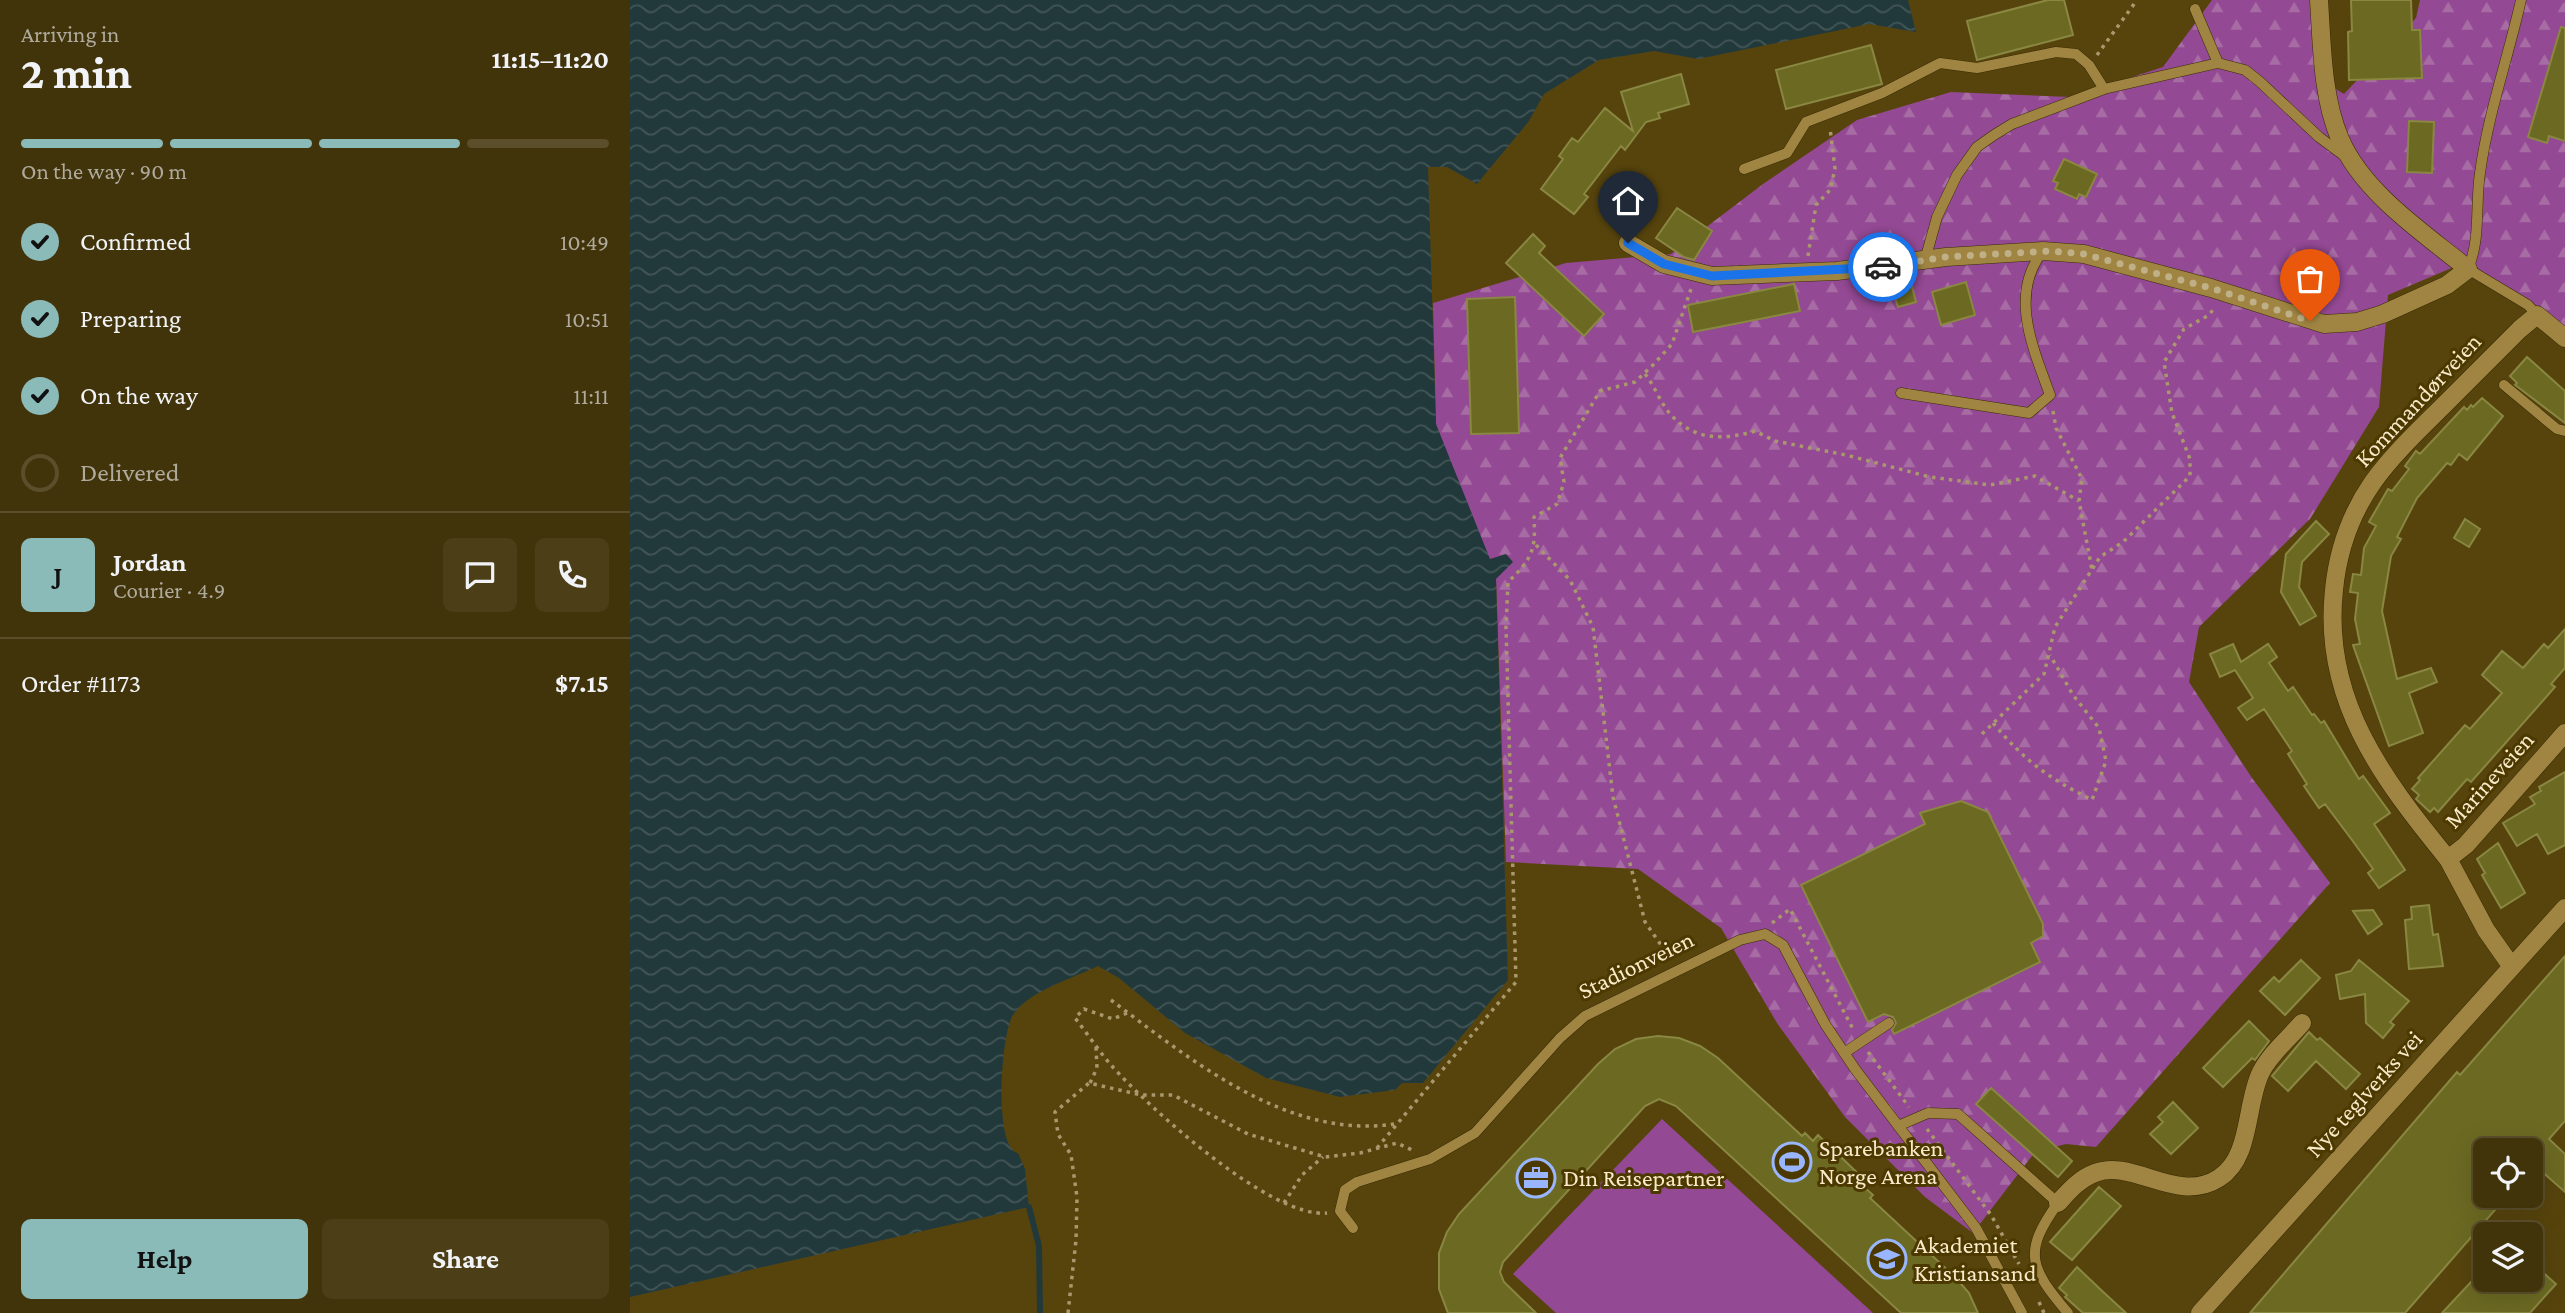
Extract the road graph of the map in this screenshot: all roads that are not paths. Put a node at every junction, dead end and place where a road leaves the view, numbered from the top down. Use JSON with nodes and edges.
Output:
{"nodes":[{"id":1,"x":2319,"y":0,"type":"edge"},
{"id":2,"x":2521,"y":0,"type":"edge"},
{"id":3,"x":2195,"y":9,"type":"dead end"},
{"id":4,"x":2218,"y":62,"type":"junction"},
{"id":5,"x":2104,"y":89,"type":"junction"},
{"id":6,"x":2352,"y":161,"type":"junction"},
{"id":7,"x":1744,"y":169,"type":"dead end"},
{"id":8,"x":1628,"y":243,"type":"dead end"},
{"id":9,"x":2043,"y":251,"type":"junction"},
{"id":10,"x":1924,"y":260,"type":"junction"},
{"id":11,"x":2468,"y":269,"type":"junction"},
{"id":12,"x":2536,"y":314,"type":"junction"},
{"id":13,"x":2565,"y":338,"type":"edge"},
{"id":14,"x":2504,"y":385,"type":"dead end"},
{"id":15,"x":1901,"y":393,"type":"dead end"},
{"id":16,"x":2565,"y":431,"type":"edge"},
{"id":17,"x":2565,"y":733,"type":"edge"},
{"id":18,"x":2404,"y":804,"type":"joint"},
{"id":19,"x":2448,"y":859,"type":"junction"},
{"id":20,"x":2565,"y":908,"type":"edge"},
{"id":21,"x":2512,"y":967,"type":"junction"},
{"id":22,"x":1889,"y":1023,"type":"dead end"},
{"id":23,"x":2302,"y":1023,"type":"dead end"},
{"id":24,"x":1844,"y":1053,"type":"junction"},
{"id":25,"x":1898,"y":1126,"type":"junction"},
{"id":26,"x":2058,"y":1203,"type":"junction"},
{"id":27,"x":1350,"y":1225,"type":"dead end"},
{"id":28,"x":2022,"y":1313,"type":"edge"},
{"id":29,"x":2068,"y":1313,"type":"edge"},
{"id":30,"x":2200,"y":1313,"type":"edge"}],
"edges":[{"from":1,"to":6,"type":"street"},
{"from":2,"to":11,"type":"lane"},
{"from":3,"to":4,"type":"lane"},
{"from":4,"to":5,"type":"lane"},
{"from":4,"to":6,"type":"lane"},
{"from":5,"to":7,"type":"lane"},
{"from":5,"to":10,"type":"lane"},
{"from":6,"to":11,"type":"street"},
{"from":8,"to":10,"type":"street"},
{"from":9,"to":10,"type":"street"},
{"from":9,"to":11,"type":"street"},
{"from":9,"to":15,"type":"lane"},
{"from":11,"to":12,"type":"lane"},
{"from":12,"to":13,"type":"street"},
{"from":12,"to":18,"type":"street","name":"Kommandørveien"},
{"from":14,"to":16,"type":"lane"},
{"from":17,"to":19,"type":"street","name":"Marineveien"},
{"from":18,"to":19,"type":"street","name":"Marineveien"},
{"from":19,"to":21,"type":"street","name":"Marineveien"},
{"from":20,"to":21,"type":"street","name":"Nye teglverks vei"},
{"from":21,"to":30,"type":"street","name":"Nye teglverks vei"},
{"from":22,"to":24,"type":"lane"},
{"from":23,"to":26,"type":"street"},
{"from":24,"to":25,"type":"lane"},
{"from":24,"to":27,"type":"lane","name":"Stadionveien"},
{"from":25,"to":26,"type":"lane"},
{"from":25,"to":28,"type":"lane"},
{"from":26,"to":29,"type":"lane"}]}
